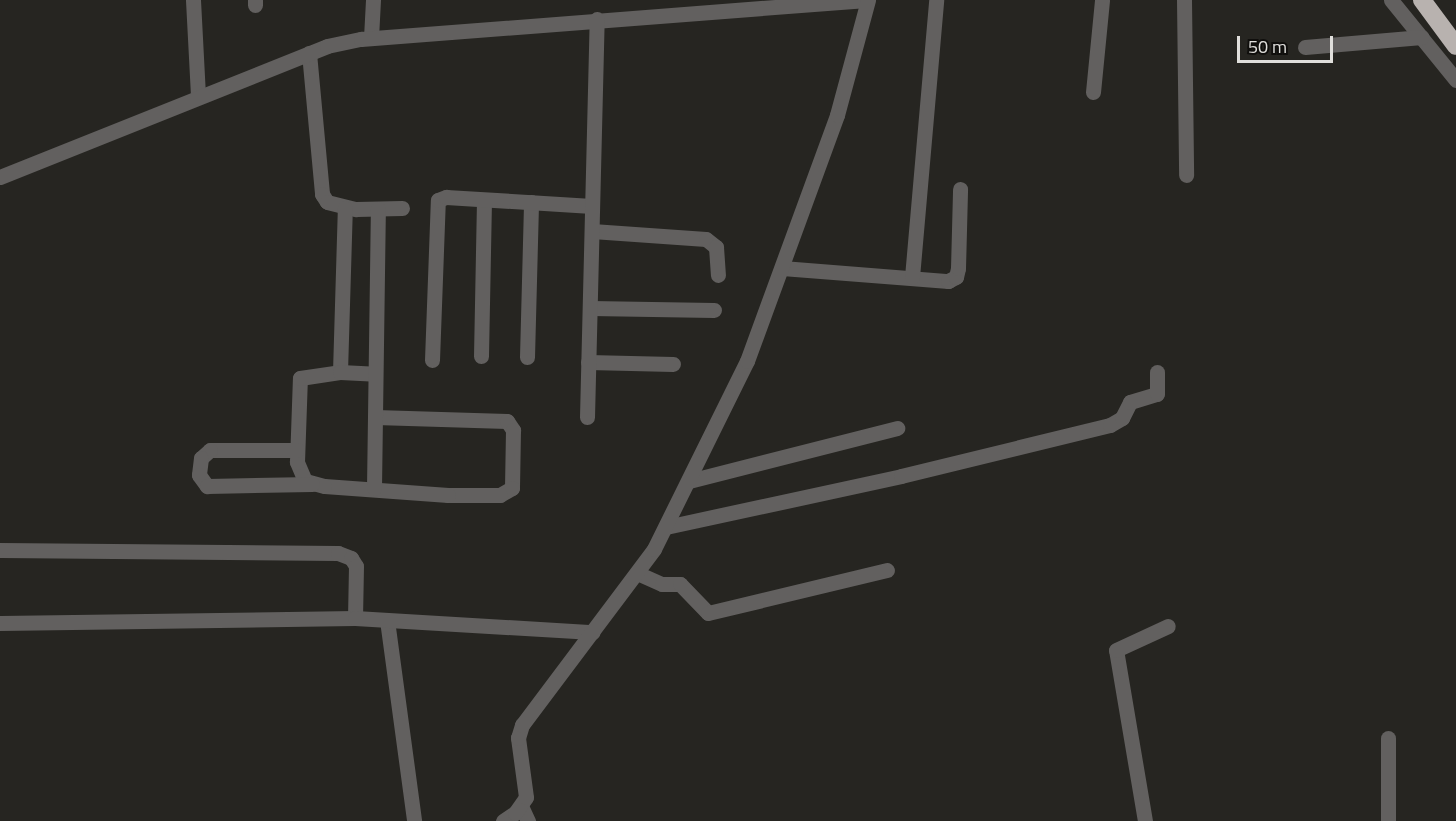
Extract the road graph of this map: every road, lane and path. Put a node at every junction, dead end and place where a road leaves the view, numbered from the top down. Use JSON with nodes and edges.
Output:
{"nodes":[{"id":1,"x":193,"y":0,"type":"edge"},
{"id":2,"x":373,"y":0,"type":"edge"},
{"id":3,"x":867,"y":0,"type":"edge"},
{"id":4,"x":936,"y":0,"type":"edge"},
{"id":5,"x":1102,"y":0,"type":"edge"},
{"id":6,"x":1185,"y":0,"type":"edge"},
{"id":7,"x":1391,"y":0,"type":"edge"},
{"id":8,"x":1422,"y":0,"type":"edge"},
{"id":9,"x":794,"y":3,"type":"edge"},
{"id":10,"x":597,"y":18,"type":"junction"},
{"id":11,"x":1422,"y":37,"type":"junction"},
{"id":12,"x":371,"y":38,"type":"junction"},
{"id":13,"x":1456,"y":46,"type":"edge"},
{"id":14,"x":1305,"y":47,"type":"dead end"},
{"id":15,"x":309,"y":53,"type":"junction"},
{"id":16,"x":1456,"y":80,"type":"edge"},
{"id":17,"x":1093,"y":92,"type":"dead end"},
{"id":18,"x":198,"y":96,"type":"junction"},
{"id":19,"x":1186,"y":175,"type":"dead end"},
{"id":20,"x":0,"y":177,"type":"edge"},
{"id":21,"x":960,"y":189,"type":"dead end"},
{"id":22,"x":484,"y":200,"type":"junction"},
{"id":23,"x":531,"y":202,"type":"junction"},
{"id":24,"x":592,"y":206,"type":"junction"},
{"id":25,"x":345,"y":208,"type":"junction"},
{"id":26,"x":402,"y":208,"type":"dead end"},
{"id":27,"x":378,"y":209,"type":"junction"},
{"id":28,"x":592,"y":231,"type":"junction"},
{"id":29,"x":782,"y":268,"type":"junction"},
{"id":30,"x":718,"y":275,"type":"dead end"},
{"id":31,"x":912,"y":277,"type":"junction"},
{"id":32,"x":590,"y":308,"type":"junction"},
{"id":33,"x":714,"y":310,"type":"dead end"},
{"id":34,"x":481,"y":356,"type":"dead end"},
{"id":35,"x":527,"y":357,"type":"dead end"},
{"id":36,"x":432,"y":360,"type":"dead end"},
{"id":37,"x":588,"y":362,"type":"junction"},
{"id":38,"x":673,"y":364,"type":"dead end"},
{"id":39,"x":340,"y":372,"type":"junction"},
{"id":40,"x":1157,"y":372,"type":"dead end"},
{"id":41,"x":375,"y":374,"type":"junction"},
{"id":42,"x":375,"y":417,"type":"junction"},
{"id":43,"x":587,"y":417,"type":"dead end"},
{"id":44,"x":897,"y":428,"type":"dead end"},
{"id":45,"x":297,"y":450,"type":"junction"},
{"id":46,"x":689,"y":481,"type":"junction"},
{"id":47,"x":312,"y":484,"type":"junction"},
{"id":48,"x":374,"y":488,"type":"junction"},
{"id":49,"x":666,"y":527,"type":"junction"},
{"id":50,"x":0,"y":550,"type":"edge"},
{"id":51,"x":887,"y":570,"type":"dead end"},
{"id":52,"x":637,"y":573,"type":"junction"},
{"id":53,"x":355,"y":618,"type":"junction"},
{"id":54,"x":387,"y":620,"type":"junction"},
{"id":55,"x":0,"y":622,"type":"edge"},
{"id":56,"x":1168,"y":626,"type":"dead end"},
{"id":57,"x":593,"y":632,"type":"junction"},
{"id":58,"x":1388,"y":738,"type":"dead end"},
{"id":59,"x":521,"y":806,"type":"junction"},
{"id":60,"x":414,"y":821,"type":"edge"},
{"id":61,"x":502,"y":821,"type":"edge"},
{"id":62,"x":528,"y":821,"type":"edge"},
{"id":63,"x":1145,"y":821,"type":"edge"},
{"id":64,"x":1388,"y":821,"type":"edge"}],
"edges":[{"from":1,"to":18,"type":"street"},
{"from":2,"to":12,"type":"street"},
{"from":3,"to":9,"type":"street"},
{"from":3,"to":29,"type":"street"},
{"from":4,"to":31,"type":"street"},
{"from":5,"to":17,"type":"street"},
{"from":6,"to":19,"type":"street"},
{"from":7,"to":11,"type":"street"},
{"from":8,"to":13,"type":"highway"},
{"from":9,"to":10,"type":"street"},
{"from":10,"to":12,"type":"street"},
{"from":10,"to":24,"type":"street"},
{"from":11,"to":14,"type":"street"},
{"from":11,"to":16,"type":"street"},
{"from":12,"to":15,"type":"street"},
{"from":15,"to":18,"type":"street"},
{"from":15,"to":25,"type":"street"},
{"from":18,"to":20,"type":"street"},
{"from":21,"to":31,"type":"street"},
{"from":22,"to":23,"type":"street"},
{"from":22,"to":34,"type":"street"},
{"from":22,"to":36,"type":"street"},
{"from":23,"to":24,"type":"street"},
{"from":23,"to":35,"type":"street"},
{"from":24,"to":28,"type":"street"},
{"from":25,"to":27,"type":"street"},
{"from":25,"to":39,"type":"street"},
{"from":26,"to":27,"type":"street"},
{"from":27,"to":41,"type":"street"},
{"from":28,"to":30,"type":"street"},
{"from":28,"to":32,"type":"street"},
{"from":29,"to":31,"type":"street"},
{"from":29,"to":46,"type":"street"},
{"from":32,"to":33,"type":"street"},
{"from":32,"to":37,"type":"street"},
{"from":37,"to":38,"type":"street"},
{"from":37,"to":43,"type":"street"},
{"from":39,"to":41,"type":"street"},
{"from":39,"to":45,"type":"street"},
{"from":40,"to":49,"type":"street"},
{"from":41,"to":42,"type":"street"},
{"from":42,"to":48,"type":"street"},
{"from":42,"to":48,"type":"street"},
{"from":44,"to":46,"type":"street"},
{"from":45,"to":47,"type":"street"},
{"from":45,"to":47,"type":"street"},
{"from":46,"to":49,"type":"street"},
{"from":47,"to":48,"type":"street"},
{"from":49,"to":52,"type":"street"},
{"from":50,"to":53,"type":"street"},
{"from":51,"to":52,"type":"street"},
{"from":52,"to":57,"type":"street"},
{"from":53,"to":54,"type":"street"},
{"from":53,"to":55,"type":"street"},
{"from":54,"to":57,"type":"street"},
{"from":54,"to":60,"type":"street"},
{"from":56,"to":63,"type":"street"},
{"from":57,"to":59,"type":"street"},
{"from":58,"to":64,"type":"street"},
{"from":59,"to":61,"type":"street"},
{"from":59,"to":62,"type":"street"}]}
